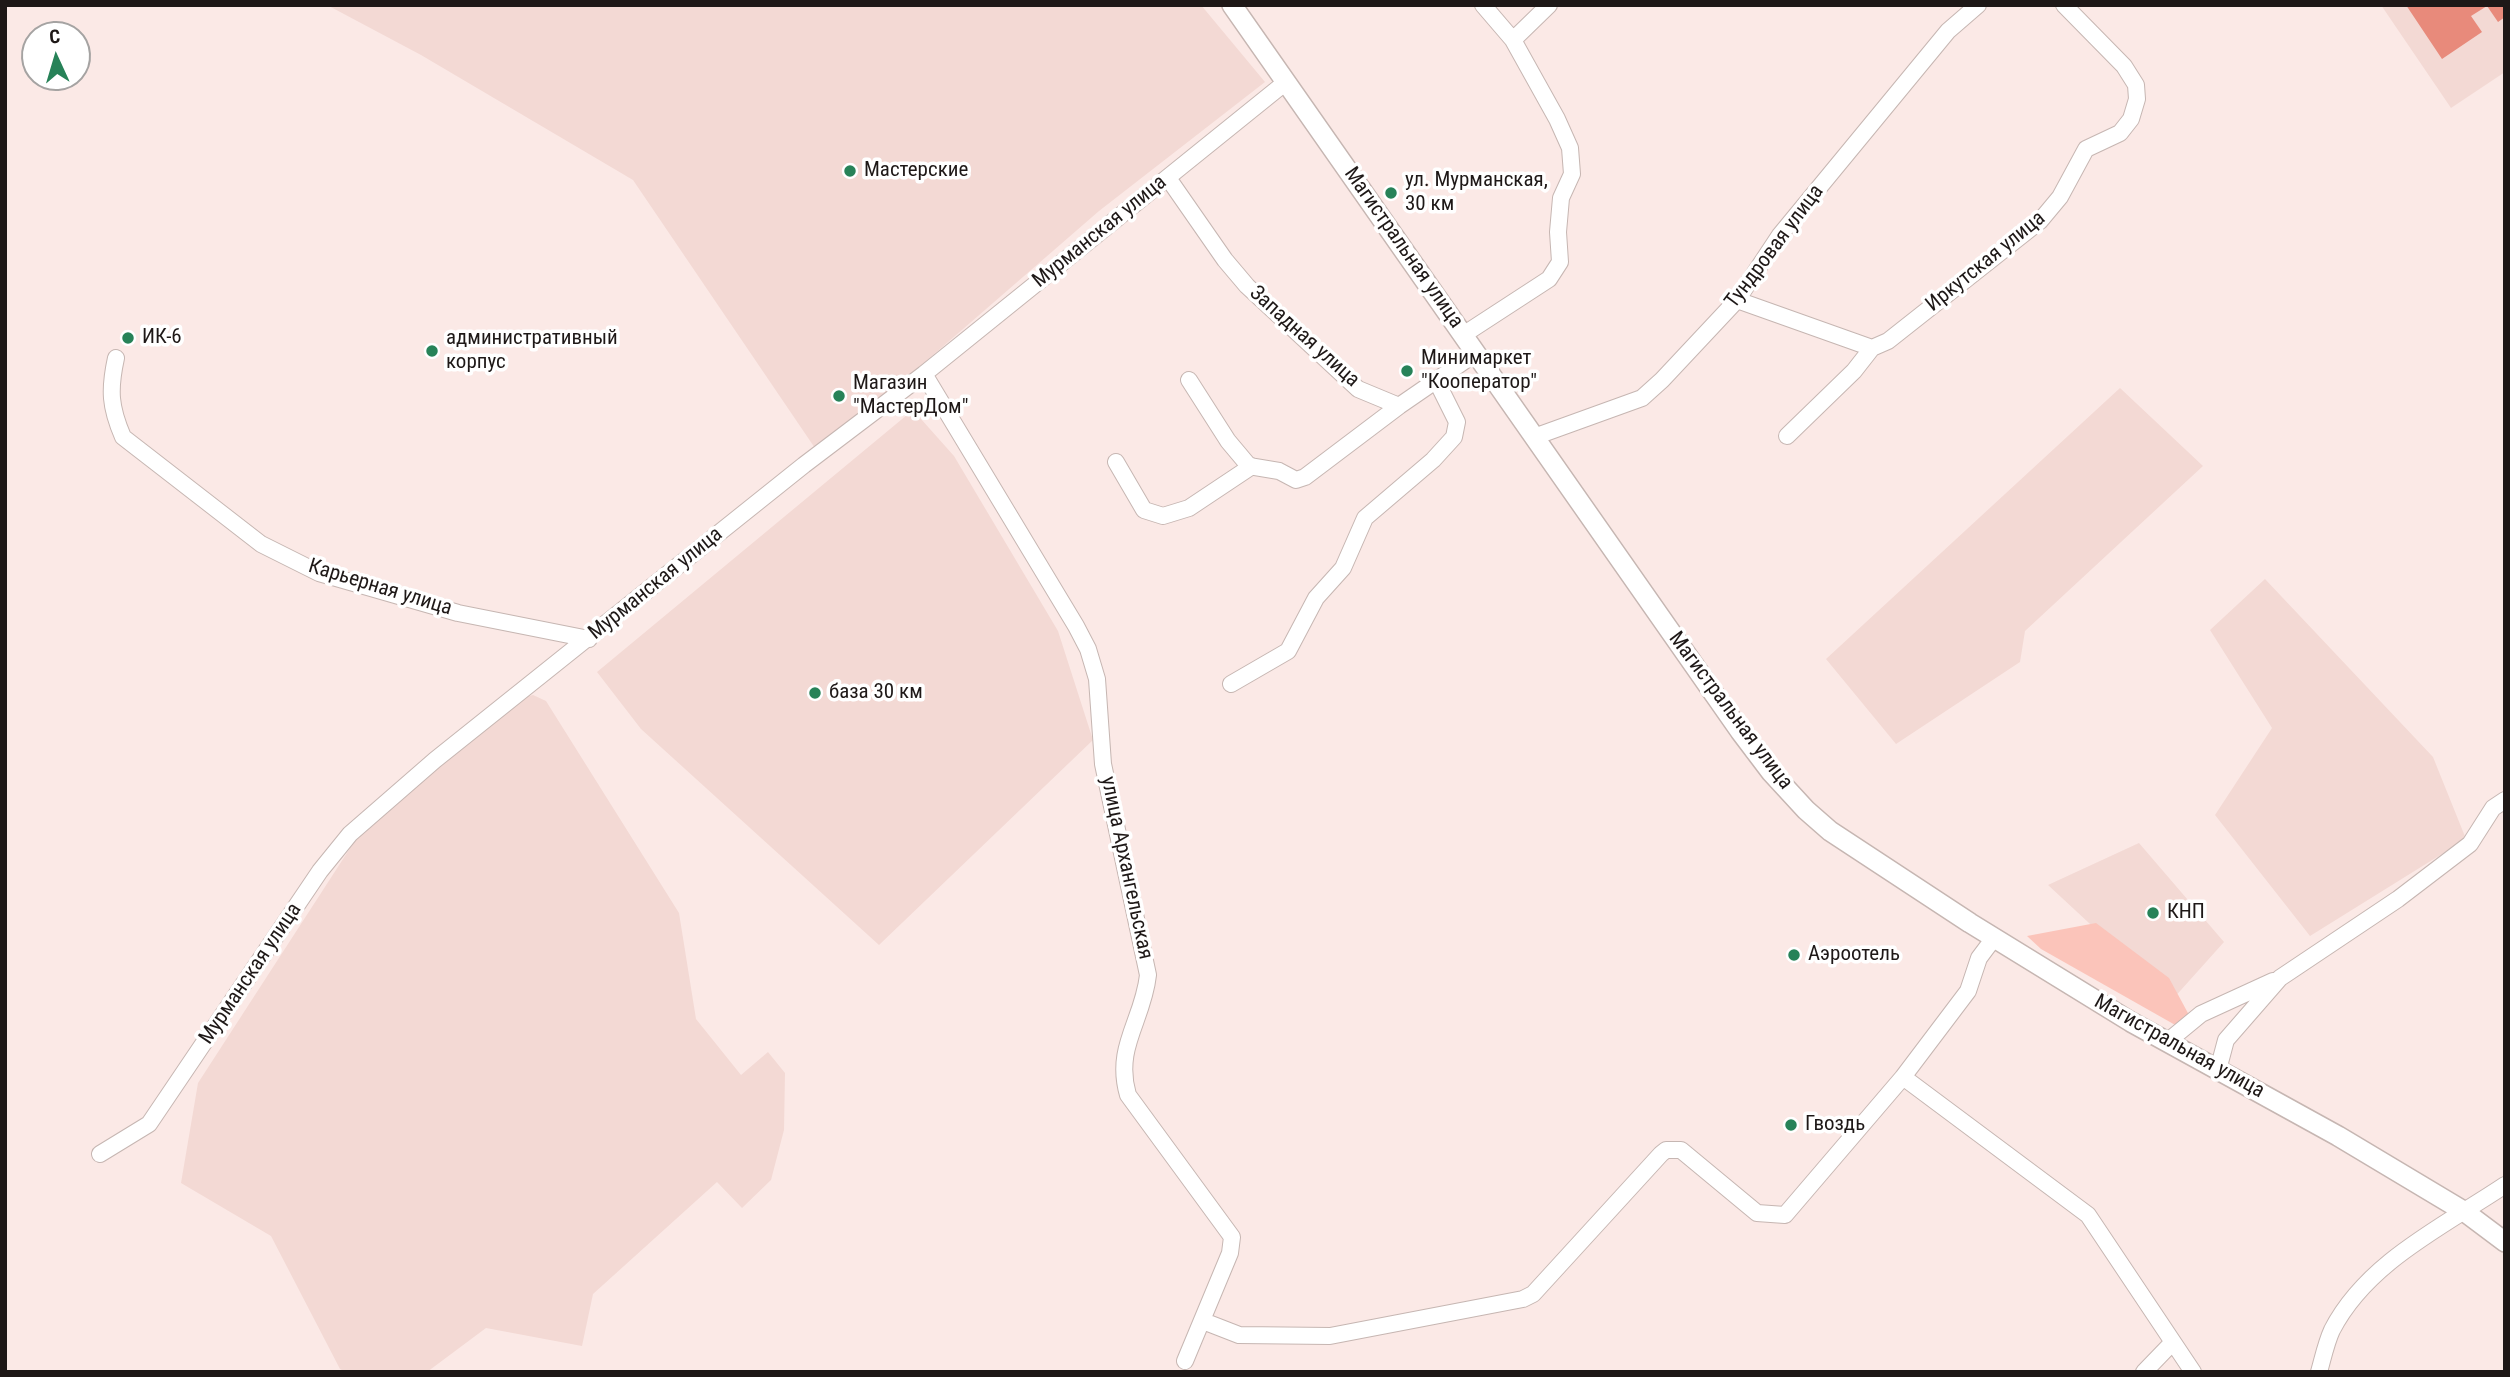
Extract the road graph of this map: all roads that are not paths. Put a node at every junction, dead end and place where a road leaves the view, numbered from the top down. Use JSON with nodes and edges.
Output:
{"nodes":[{"id":1,"x":1232,"y":5,"type":"edge"},
{"id":2,"x":1483,"y":5,"type":"edge"},
{"id":3,"x":1549,"y":5,"type":"edge"},
{"id":4,"x":1978,"y":5,"type":"edge"},
{"id":5,"x":2064,"y":5,"type":"edge"},
{"id":6,"x":1513,"y":40,"type":"junction"},
{"id":7,"x":1286,"y":82,"type":"junction"},
{"id":8,"x":1168,"y":178,"type":"junction"},
{"id":9,"x":1737,"y":300,"type":"junction"},
{"id":10,"x":1463,"y":335,"type":"junction"},
{"id":11,"x":1871,"y":348,"type":"junction"},
{"id":12,"x":1476,"y":353,"type":"junction"},
{"id":13,"x":116,"y":358,"type":"dead end"},
{"id":14,"x":924,"y":374,"type":"junction"},
{"id":15,"x":1189,"y":380,"type":"dead end"},
{"id":16,"x":1436,"y":380,"type":"junction"},
{"id":17,"x":1399,"y":406,"type":"junction"},
{"id":18,"x":1787,"y":436,"type":"dead end"},
{"id":19,"x":1534,"y":437,"type":"junction"},
{"id":20,"x":1116,"y":461,"type":"dead end"},
{"id":21,"x":1252,"y":466,"type":"junction"},
{"id":22,"x":589,"y":639,"type":"junction"},
{"id":23,"x":1230,"y":684,"type":"dead end"},
{"id":24,"x":2505,"y":800,"type":"edge"},
{"id":25,"x":1994,"y":938,"type":"junction"},
{"id":26,"x":2280,"y":978,"type":"junction"},
{"id":27,"x":2167,"y":1042,"type":"junction"},
{"id":28,"x":2218,"y":1070,"type":"junction"},
{"id":29,"x":1903,"y":1077,"type":"junction"},
{"id":30,"x":100,"y":1154,"type":"dead end"},
{"id":31,"x":2505,"y":1185,"type":"edge"},
{"id":32,"x":2465,"y":1212,"type":"junction"},
{"id":33,"x":2505,"y":1242,"type":"edge"},
{"id":34,"x":1203,"y":1321,"type":"junction"},
{"id":35,"x":2173,"y":1342,"type":"junction"},
{"id":36,"x":1185,"y":1361,"type":"dead end"},
{"id":37,"x":2144,"y":1372,"type":"edge"},
{"id":38,"x":2193,"y":1372,"type":"edge"},
{"id":39,"x":2319,"y":1372,"type":"edge"}],
"edges":[{"from":1,"to":7,"type":"main road","name":"Магистральная улица"},
{"from":2,"to":6,"type":"street"},
{"from":3,"to":6,"type":"street"},
{"from":4,"to":9,"type":"street","name":"Тундровая улица"},
{"from":5,"to":11,"type":"street","name":"Иркутская улица"},
{"from":6,"to":10,"type":"street"},
{"from":7,"to":8,"type":"street","name":"Мурманская улица"},
{"from":7,"to":10,"type":"main road","name":"Магистральная улица"},
{"from":8,"to":14,"type":"street","name":"Мурманская улица"},
{"from":8,"to":17,"type":"street","name":"Западная улица"},
{"from":9,"to":11,"type":"street"},
{"from":9,"to":19,"type":"street","name":"Тундровая улица"},
{"from":10,"to":12,"type":"main road","name":"Магистральная улица"},
{"from":11,"to":18,"type":"street","name":"Иркутская улица"},
{"from":12,"to":16,"type":"street"},
{"from":12,"to":19,"type":"main road","name":"Магистральная улица"},
{"from":13,"to":22,"type":"street","name":"Карьерная улица"},
{"from":14,"to":22,"type":"street","name":"Мурманская улица"},
{"from":14,"to":34,"type":"street","name":"улица Архангельская"},
{"from":15,"to":21,"type":"street"},
{"from":16,"to":17,"type":"street"},
{"from":16,"to":23,"type":"street"},
{"from":17,"to":21,"type":"street"},
{"from":19,"to":25,"type":"main road","name":"Магистральная улица"},
{"from":20,"to":21,"type":"street"},
{"from":22,"to":30,"type":"street","name":"Мурманская улица"},
{"from":24,"to":26,"type":"street"},
{"from":25,"to":27,"type":"main road","name":"Магистральная улица"},
{"from":25,"to":29,"type":"street"},
{"from":26,"to":27,"type":"street"},
{"from":26,"to":28,"type":"street"},
{"from":27,"to":28,"type":"main road","name":"Магистральная улица"},
{"from":28,"to":32,"type":"main road","name":"Магистральная улица"},
{"from":29,"to":34,"type":"street"},
{"from":29,"to":35,"type":"street"},
{"from":31,"to":32,"type":"street"},
{"from":32,"to":33,"type":"main road","name":"Магистральная улица"},
{"from":32,"to":39,"type":"street"},
{"from":34,"to":36,"type":"street","name":"улица Архангельская"},
{"from":35,"to":37,"type":"street"},
{"from":35,"to":38,"type":"street"}]}
